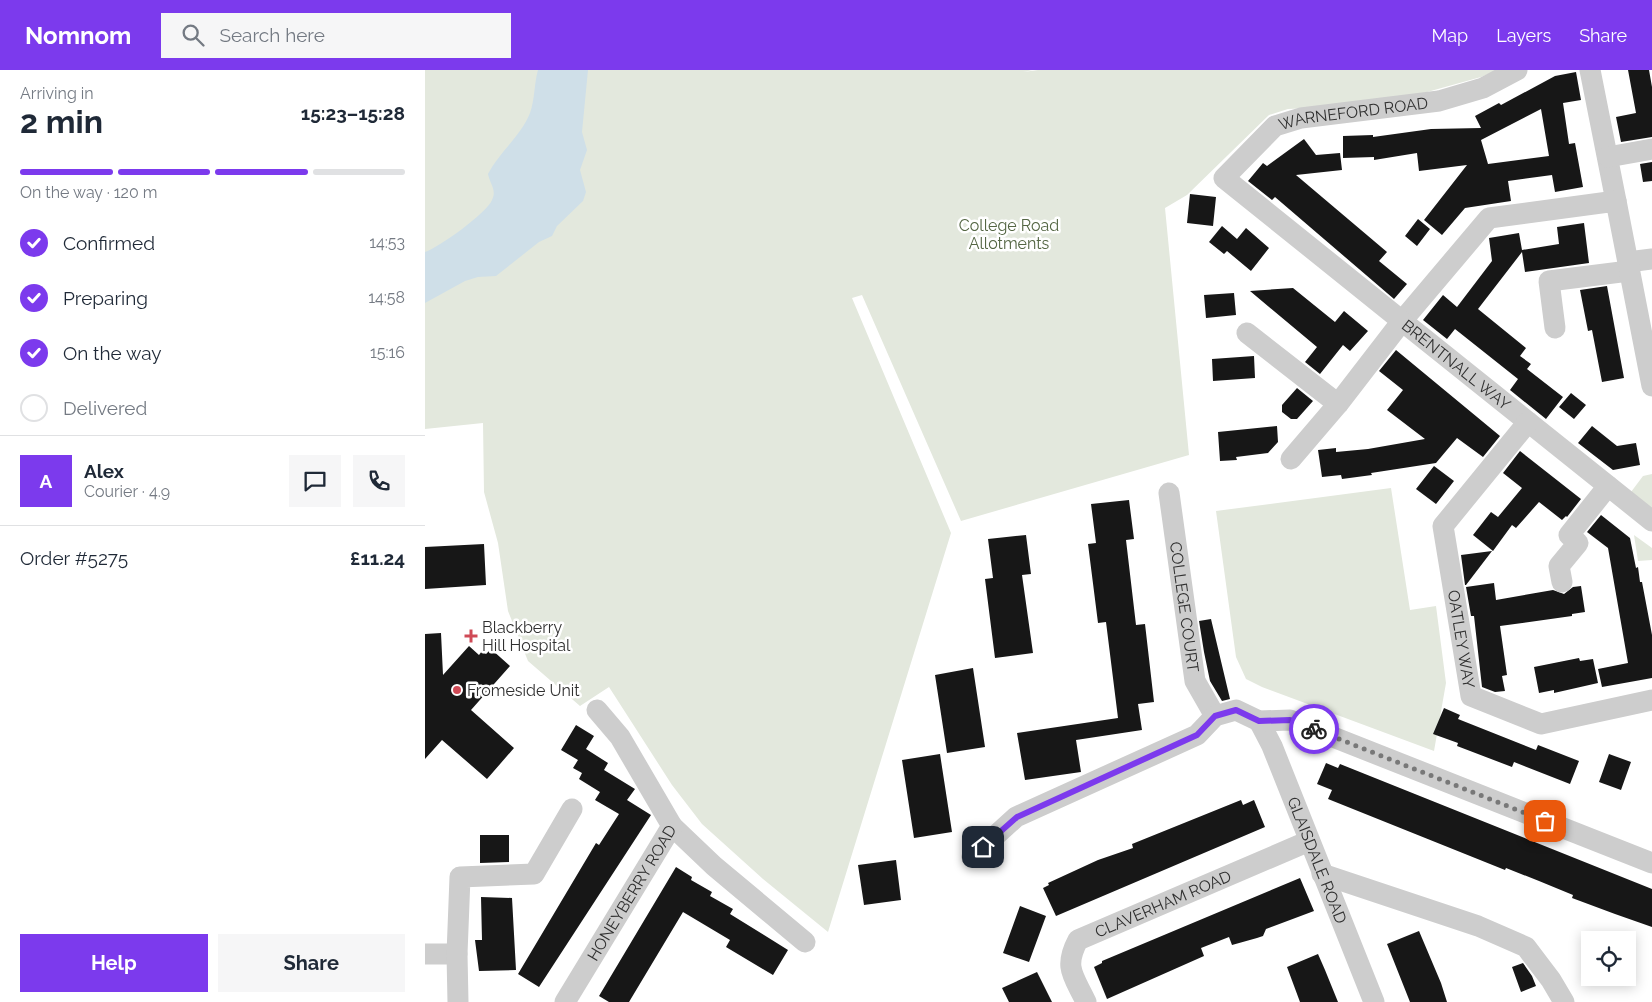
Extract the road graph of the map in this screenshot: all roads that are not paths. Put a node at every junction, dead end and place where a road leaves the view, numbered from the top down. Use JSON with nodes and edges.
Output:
{"nodes":[{"id":1,"x":1517,"y":70,"type":"edge"},
{"id":2,"x":1590,"y":70,"type":"edge"},
{"id":3,"x":1652,"y":149,"type":"edge"},
{"id":4,"x":1608,"y":157,"type":"junction"},
{"id":5,"x":1616,"y":200,"type":"junction"},
{"id":6,"x":1652,"y":259,"type":"edge"},
{"id":7,"x":1629,"y":266,"type":"junction"},
{"id":8,"x":1402,"y":321,"type":"junction"},
{"id":9,"x":1555,"y":328,"type":"dead end"},
{"id":10,"x":1247,"y":333,"type":"dead end"},
{"id":11,"x":1648,"y":339,"type":"edge"},
{"id":12,"x":1652,"y":386,"type":"edge"},
{"id":13,"x":1338,"y":404,"type":"junction"},
{"id":14,"x":1528,"y":422,"type":"junction"},
{"id":15,"x":1291,"y":459,"type":"dead end"},
{"id":16,"x":1608,"y":486,"type":"junction"},
{"id":17,"x":1169,"y":493,"type":"dead end"},
{"id":18,"x":1652,"y":521,"type":"edge"},
{"id":19,"x":1562,"y":582,"type":"dead end"},
{"id":20,"x":1652,"y":700,"type":"edge"},
{"id":21,"x":597,"y":710,"type":"dead end"},
{"id":22,"x":1215,"y":716,"type":"junction"},
{"id":23,"x":1259,"y":721,"type":"junction"},
{"id":24,"x":572,"y":809,"type":"dead end"},
{"id":25,"x":673,"y":826,"type":"junction"},
{"id":26,"x":1309,"y":841,"type":"junction"},
{"id":27,"x":972,"y":857,"type":"dead end"},
{"id":28,"x":1652,"y":863,"type":"edge"},
{"id":29,"x":1322,"y":874,"type":"junction"},
{"id":30,"x":805,"y":942,"type":"dead end"},
{"id":31,"x":425,"y":954,"type":"edge"},
{"id":32,"x":457,"y":954,"type":"junction"},
{"id":33,"x":458,"y":1002,"type":"edge"},
{"id":34,"x":565,"y":1002,"type":"edge"},
{"id":35,"x":1086,"y":1002,"type":"edge"},
{"id":36,"x":1374,"y":1002,"type":"edge"},
{"id":37,"x":1564,"y":1002,"type":"edge"}],
"edges":[{"from":1,"to":8,"type":"street","name":"WARNEFORD ROAD"},
{"from":2,"to":4,"type":"street"},
{"from":3,"to":4,"type":"street"},
{"from":4,"to":5,"type":"street"},
{"from":5,"to":7,"type":"street"},
{"from":5,"to":8,"type":"street","name":"BRENTNALL WAY"},
{"from":6,"to":7,"type":"street"},
{"from":7,"to":9,"type":"street"},
{"from":7,"to":11,"type":"street"},
{"from":8,"to":13,"type":"street"},
{"from":8,"to":14,"type":"street","name":"BRENTNALL WAY"},
{"from":10,"to":13,"type":"street"},
{"from":11,"to":12,"type":"street"},
{"from":13,"to":15,"type":"street"},
{"from":14,"to":16,"type":"street","name":"BRENTNALL WAY"},
{"from":14,"to":20,"type":"street","name":"OATLEY WAY"},
{"from":16,"to":18,"type":"street","name":"BRENTNALL WAY"},
{"from":16,"to":19,"type":"street"},
{"from":17,"to":22,"type":"street","name":"COLLEGE COURT"},
{"from":21,"to":25,"type":"street","name":"HONEYBERRY ROAD"},
{"from":22,"to":23,"type":"street"},
{"from":22,"to":27,"type":"street"},
{"from":23,"to":26,"type":"street","name":"GLAISDALE ROAD"},
{"from":23,"to":28,"type":"street"},
{"from":24,"to":32,"type":"street"},
{"from":25,"to":30,"type":"street"},
{"from":25,"to":34,"type":"street","name":"HONEYBERRY ROAD"},
{"from":26,"to":29,"type":"street","name":"GLAISDALE ROAD"},
{"from":26,"to":35,"type":"street","name":"CLAVERHAM ROAD"},
{"from":29,"to":36,"type":"street","name":"GLAISDALE ROAD"},
{"from":29,"to":37,"type":"street"},
{"from":31,"to":32,"type":"street"},
{"from":32,"to":33,"type":"street"}]}
